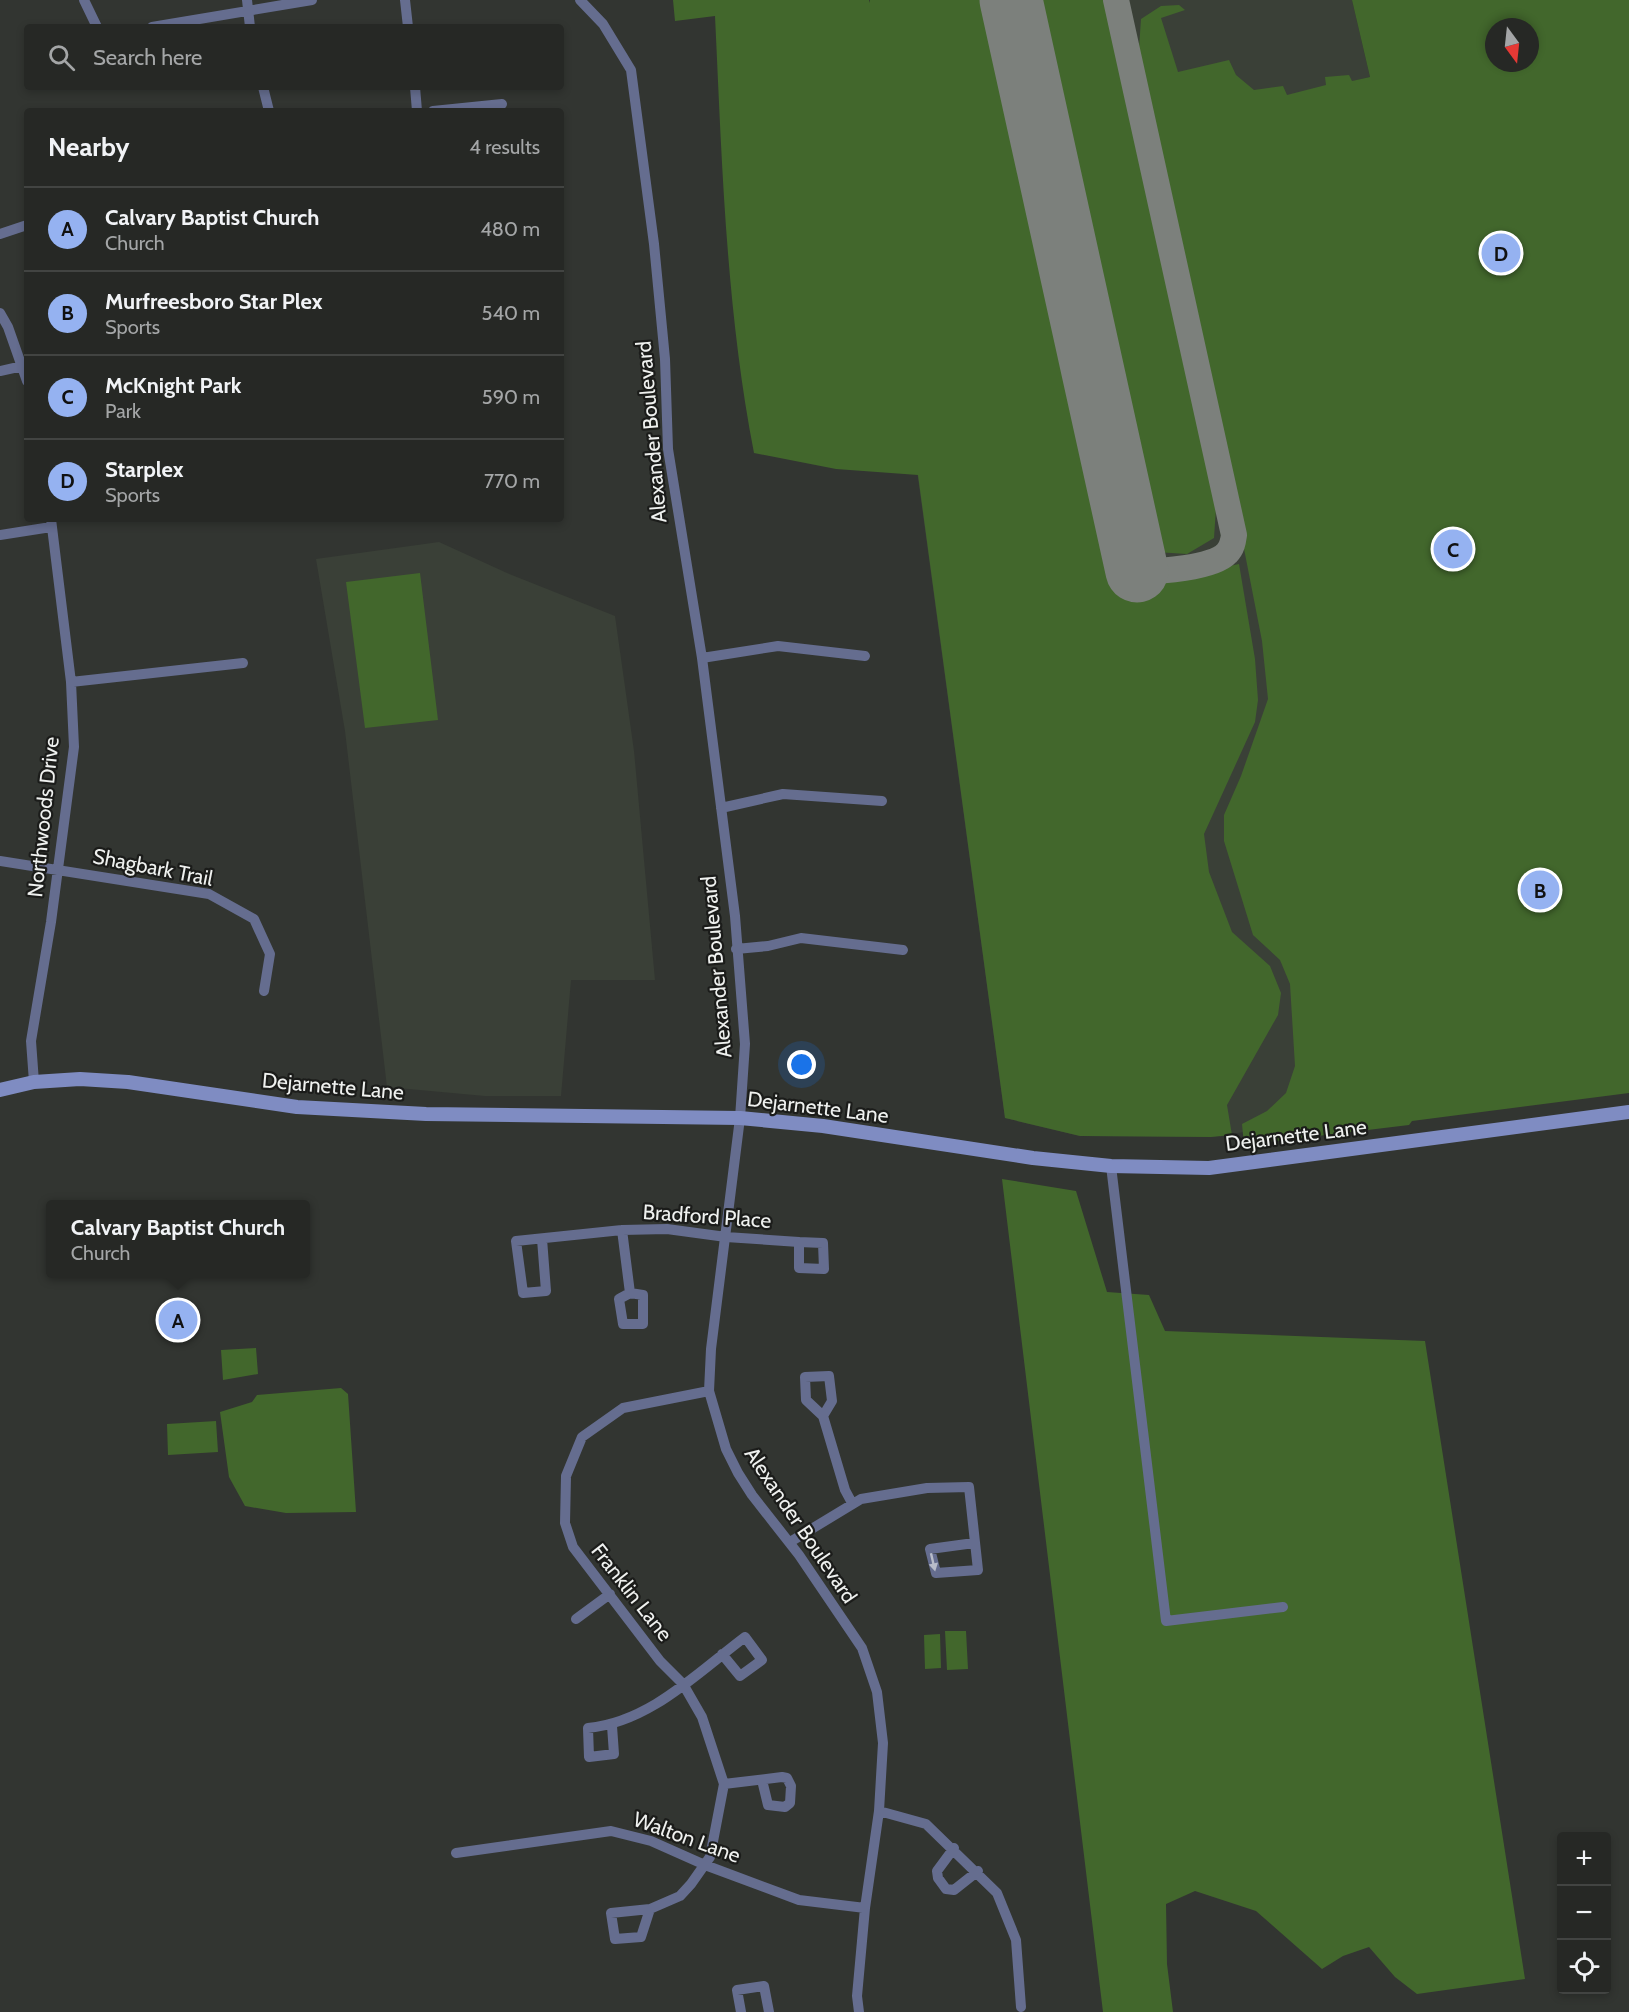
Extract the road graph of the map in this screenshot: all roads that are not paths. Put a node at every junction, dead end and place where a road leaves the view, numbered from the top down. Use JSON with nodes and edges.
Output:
{"nodes":[{"id":1,"x":84,"y":0,"type":"edge"},
{"id":2,"x":312,"y":0,"type":"edge"},
{"id":3,"x":405,"y":0,"type":"edge"},
{"id":4,"x":580,"y":0,"type":"edge"},
{"id":5,"x":248,"y":5,"type":"edge"},
{"id":6,"x":96,"y":24,"type":"edge"},
{"id":7,"x":165,"y":24,"type":"edge"},
{"id":8,"x":250,"y":24,"type":"edge"},
{"id":9,"x":408,"y":24,"type":"edge"},
{"id":10,"x":264,"y":90,"type":"edge"},
{"id":11,"x":415,"y":90,"type":"edge"},
{"id":12,"x":502,"y":104,"type":"dead end"},
{"id":13,"x":268,"y":108,"type":"edge"},
{"id":14,"x":417,"y":108,"type":"edge"},
{"id":15,"x":463,"y":108,"type":"edge"},
{"id":16,"x":24,"y":226,"type":"edge"},
{"id":17,"x":0,"y":234,"type":"edge"},
{"id":18,"x":0,"y":313,"type":"edge"},
{"id":19,"x":24,"y":366,"type":"edge"},
{"id":20,"x":0,"y":371,"type":"edge"},
{"id":21,"x":51,"y":523,"type":"edge"},
{"id":22,"x":0,"y":536,"type":"edge"},
{"id":23,"x":865,"y":656,"type":"dead end"},
{"id":24,"x":702,"y":658,"type":"junction"},
{"id":25,"x":243,"y":663,"type":"dead end"},
{"id":26,"x":71,"y":682,"type":"junction"},
{"id":27,"x":882,"y":801,"type":"dead end"},
{"id":28,"x":721,"y":808,"type":"junction"},
{"id":29,"x":0,"y":861,"type":"edge"},
{"id":30,"x":57,"y":870,"type":"junction"},
{"id":31,"x":736,"y":949,"type":"junction"},
{"id":32,"x":903,"y":950,"type":"dead end"},
{"id":33,"x":264,"y":992,"type":"dead end"},
{"id":34,"x":34,"y":1082,"type":"junction"},
{"id":35,"x":0,"y":1090,"type":"edge"},
{"id":36,"x":1629,"y":1112,"type":"edge"},
{"id":37,"x":740,"y":1118,"type":"junction"},
{"id":38,"x":1111,"y":1166,"type":"junction"},
{"id":39,"x":622,"y":1230,"type":"junction"},
{"id":40,"x":726,"y":1238,"type":"junction"},
{"id":41,"x":542,"y":1239,"type":"junction"},
{"id":42,"x":799,"y":1242,"type":"dead end"},
{"id":43,"x":630,"y":1293,"type":"dead end"},
{"id":44,"x":709,"y":1391,"type":"junction"},
{"id":45,"x":823,"y":1416,"type":"dead end"},
{"id":46,"x":852,"y":1503,"type":"junction"},
{"id":47,"x":790,"y":1542,"type":"junction"},
{"id":48,"x":974,"y":1543,"type":"junction"},
{"id":49,"x":610,"y":1594,"type":"junction"},
{"id":50,"x":1283,"y":1607,"type":"dead end"},
{"id":51,"x":576,"y":1619,"type":"dead end"},
{"id":52,"x":722,"y":1654,"type":"dead end"},
{"id":53,"x":683,"y":1684,"type":"junction"},
{"id":54,"x":612,"y":1726,"type":"dead end"},
{"id":55,"x":762,"y":1780,"type":"dead end"},
{"id":56,"x":724,"y":1784,"type":"junction"},
{"id":57,"x":879,"y":1811,"type":"junction"},
{"id":58,"x":954,"y":1848,"type":"junction"},
{"id":59,"x":456,"y":1853,"type":"dead end"},
{"id":60,"x":708,"y":1861,"type":"junction"},
{"id":61,"x":978,"y":1871,"type":"junction"},
{"id":62,"x":865,"y":1908,"type":"junction"},
{"id":63,"x":650,"y":1910,"type":"dead end"},
{"id":64,"x":1023,"y":2010,"type":"edge"},
{"id":65,"x":741,"y":2012,"type":"edge"},
{"id":66,"x":769,"y":2012,"type":"edge"},
{"id":67,"x":859,"y":2012,"type":"edge"}],
"edges":[{"from":1,"to":6,"type":"street"},
{"from":2,"to":5,"type":"street"},
{"from":3,"to":9,"type":"street"},
{"from":4,"to":24,"type":"street","name":"Alexander Boulevard"},
{"from":5,"to":7,"type":"street"},
{"from":5,"to":8,"type":"street"},
{"from":10,"to":13,"type":"street"},
{"from":11,"to":14,"type":"street"},
{"from":12,"to":15,"type":"street"},
{"from":16,"to":17,"type":"street"},
{"from":18,"to":19,"type":"street"},
{"from":19,"to":20,"type":"street"},
{"from":21,"to":22,"type":"street"},
{"from":21,"to":26,"type":"street","name":"Northwoods Drive"},
{"from":23,"to":24,"type":"street"},
{"from":24,"to":28,"type":"street","name":"Alexander Boulevard"},
{"from":25,"to":26,"type":"street"},
{"from":26,"to":30,"type":"street","name":"Northwoods Drive"},
{"from":27,"to":28,"type":"street"},
{"from":28,"to":31,"type":"street","name":"Alexander Boulevard"},
{"from":29,"to":30,"type":"street","name":"Shagbark Trail"},
{"from":30,"to":33,"type":"street","name":"Shagbark Trail"},
{"from":30,"to":34,"type":"street","name":"Northwoods Drive"},
{"from":31,"to":32,"type":"street"},
{"from":31,"to":37,"type":"street","name":"Alexander Boulevard"},
{"from":34,"to":35,"type":"main road","name":"Dejarnette Lane"},
{"from":34,"to":37,"type":"main road","name":"Dejarnette Lane"},
{"from":36,"to":38,"type":"main road","name":"Dejarnette Lane"},
{"from":37,"to":38,"type":"main road","name":"Dejarnette Lane"},
{"from":37,"to":40,"type":"street","name":"Alexander Boulevard"},
{"from":38,"to":50,"type":"street"},
{"from":39,"to":40,"type":"street","name":"Bradford Place"},
{"from":39,"to":41,"type":"street","name":"Bradford Place"},
{"from":39,"to":43,"type":"street"},
{"from":40,"to":42,"type":"street","name":"Bradford Place"},
{"from":40,"to":44,"type":"street","name":"Alexander Boulevard"},
{"from":41,"to":41,"type":"street","name":"Bradford Place"},
{"from":44,"to":47,"type":"street","name":"Alexander Boulevard"},
{"from":44,"to":49,"type":"street","name":"Franklin Lane"},
{"from":45,"to":46,"type":"street"},
{"from":46,"to":47,"type":"street"},
{"from":46,"to":48,"type":"street"},
{"from":47,"to":57,"type":"street","name":"Alexander Boulevard"},
{"from":48,"to":48,"type":"street","one_way":true},
{"from":49,"to":51,"type":"street"},
{"from":49,"to":53,"type":"street","name":"Franklin Lane"},
{"from":52,"to":53,"type":"street"},
{"from":53,"to":54,"type":"street"},
{"from":53,"to":56,"type":"street","name":"Franklin Lane"},
{"from":55,"to":56,"type":"street"},
{"from":56,"to":60,"type":"street","name":"Franklin Lane"},
{"from":57,"to":58,"type":"street"},
{"from":57,"to":62,"type":"street","name":"Alexander Boulevard"},
{"from":58,"to":61,"type":"street"},
{"from":58,"to":61,"type":"street"},
{"from":59,"to":60,"type":"street","name":"Walton Lane"},
{"from":60,"to":62,"type":"street","name":"Walton Lane"},
{"from":60,"to":63,"type":"street"},
{"from":61,"to":64,"type":"street"},
{"from":62,"to":67,"type":"street","name":"Alexander Boulevard"},
{"from":65,"to":66,"type":"street"}]}
